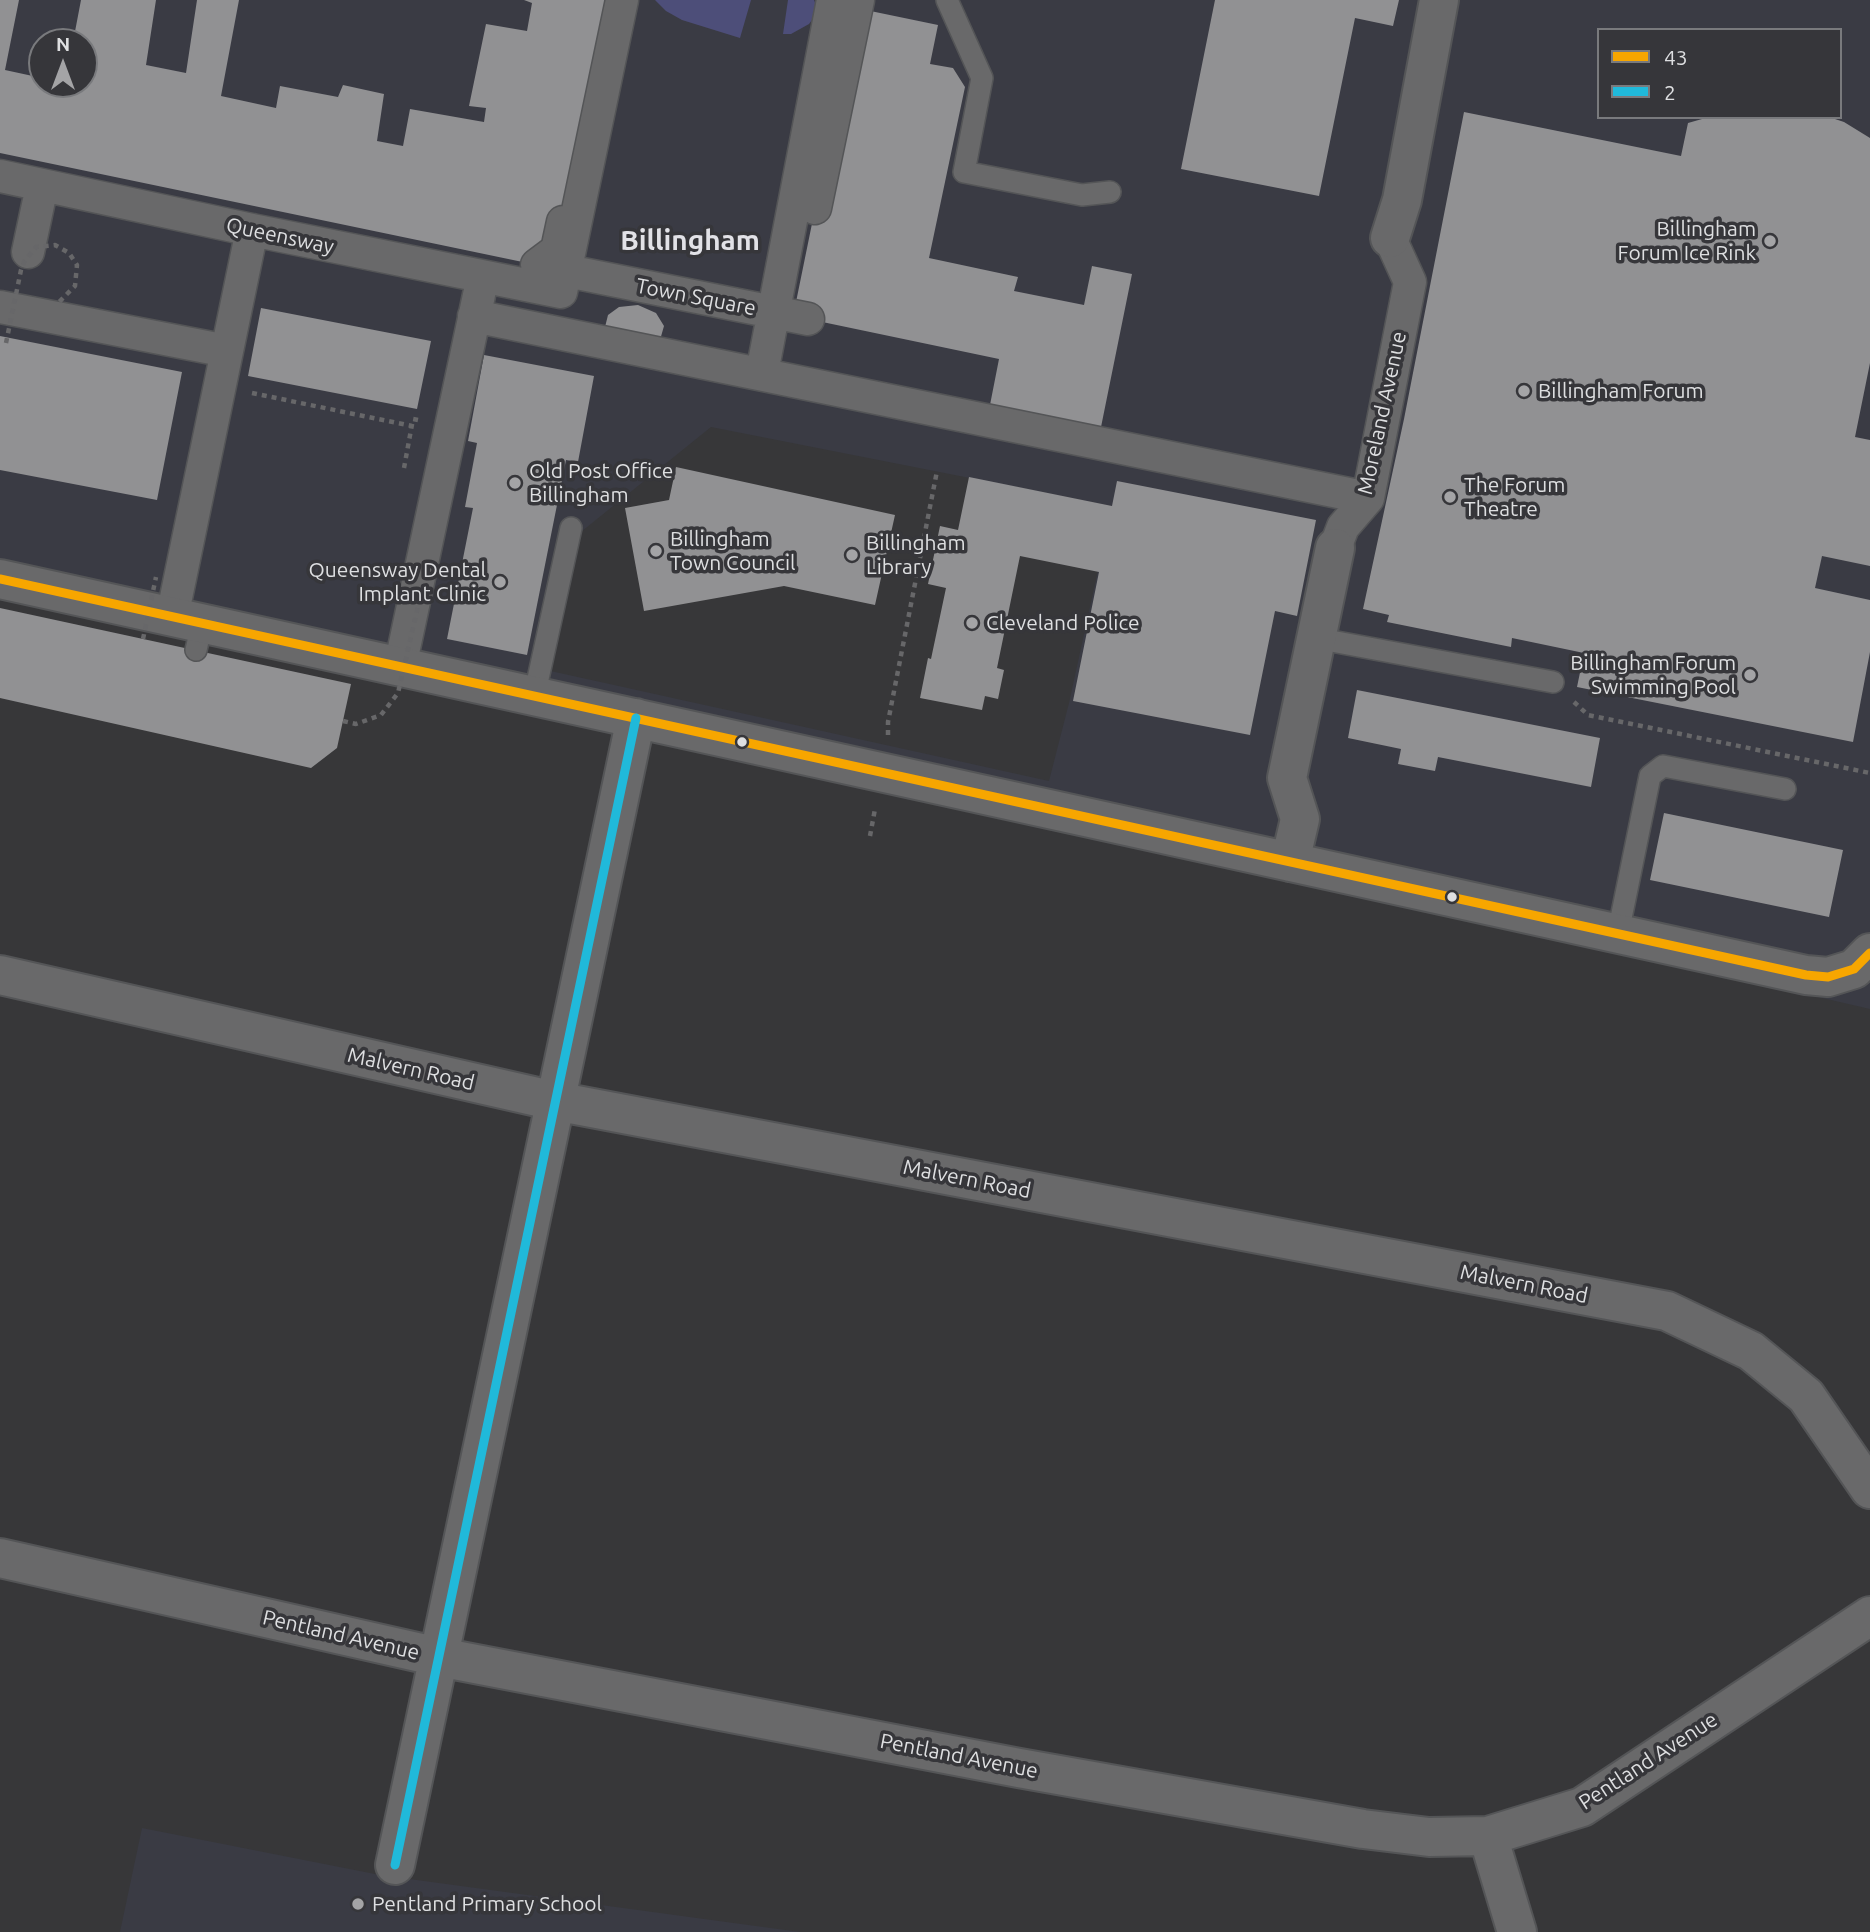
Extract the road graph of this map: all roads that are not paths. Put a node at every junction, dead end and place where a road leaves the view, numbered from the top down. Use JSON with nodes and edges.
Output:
{"nodes":[{"id":1,"x":607,"y":0,"type":"edge"},
{"id":2,"x":622,"y":0,"type":"edge"},
{"id":3,"x":833,"y":0,"type":"edge"},
{"id":4,"x":858,"y":0,"type":"edge"},
{"id":5,"x":947,"y":0,"type":"edge"},
{"id":6,"x":1438,"y":0,"type":"edge"},
{"id":7,"x":0,"y":176,"type":"edge"},
{"id":8,"x":42,"y":186,"type":"junction"},
{"id":9,"x":1110,"y":192,"type":"dead end"},
{"id":10,"x":252,"y":230,"type":"junction"},
{"id":11,"x":1390,"y":238,"type":"joint"},
{"id":12,"x":29,"y":252,"type":"dead end"},
{"id":13,"x":482,"y":277,"type":"junction"},
{"id":14,"x":563,"y":281,"type":"junction"},
{"id":15,"x":0,"y":307,"type":"edge"},
{"id":16,"x":774,"y":313,"type":"junction"},
{"id":17,"x":474,"y":316,"type":"junction"},
{"id":18,"x":227,"y":351,"type":"junction"},
{"id":19,"x":762,"y":373,"type":"junction"},
{"id":20,"x":1368,"y":498,"type":"junction"},
{"id":21,"x":571,"y":528,"type":"dead end"},
{"id":22,"x":1335,"y":548,"type":"joint"},
{"id":23,"x":0,"y":579,"type":"edge"},
{"id":24,"x":178,"y":632,"type":"junction"},
{"id":25,"x":1315,"y":638,"type":"junction"},
{"id":26,"x":400,"y":667,"type":"junction"},
{"id":27,"x":1552,"y":682,"type":"road end"},
{"id":28,"x":534,"y":697,"type":"junction"},
{"id":29,"x":636,"y":718,"type":"junction"},
{"id":30,"x":1786,"y":789,"type":"dead end"},
{"id":31,"x":1290,"y":862,"type":"junction"},
{"id":32,"x":1618,"y":933,"type":"junction"},
{"id":33,"x":1870,"y":953,"type":"edge"},
{"id":34,"x":0,"y":975,"type":"edge"},
{"id":35,"x":555,"y":1101,"type":"junction"},
{"id":36,"x":1870,"y":1489,"type":"edge"},
{"id":37,"x":0,"y":1558,"type":"edge"},
{"id":38,"x":1870,"y":1616,"type":"edge"},
{"id":39,"x":439,"y":1657,"type":"junction"},
{"id":40,"x":1488,"y":1836,"type":"junction"},
{"id":41,"x":395,"y":1866,"type":"dead end"},
{"id":42,"x":1517,"y":1932,"type":"edge"}],
"edges":[{"from":1,"to":14,"type":"street","name":"Town Square"},
{"from":2,"to":14,"type":"street"},
{"from":3,"to":16,"type":"street"},
{"from":4,"to":16,"type":"street","name":"Town Square"},
{"from":5,"to":9,"type":"lane"},
{"from":6,"to":11,"type":"street","name":"Moreland Avenue"},
{"from":7,"to":8,"type":"street","name":"Queensway"},
{"from":8,"to":10,"type":"street","name":"Queensway"},
{"from":8,"to":12,"type":"street"},
{"from":10,"to":13,"type":"street","name":"Queensway"},
{"from":10,"to":18,"type":"street"},
{"from":11,"to":20,"type":"street","name":"Moreland Avenue"},
{"from":13,"to":14,"type":"street","name":"Queensway"},
{"from":13,"to":17,"type":"street"},
{"from":14,"to":16,"type":"street","name":"Town Square"},
{"from":15,"to":18,"type":"street"},
{"from":16,"to":19,"type":"street"},
{"from":17,"to":19,"type":"street"},
{"from":17,"to":26,"type":"street"},
{"from":18,"to":24,"type":"street"},
{"from":19,"to":20,"type":"street"},
{"from":20,"to":22,"type":"street","name":"Moreland Avenue"},
{"from":21,"to":28,"type":"lane"},
{"from":22,"to":25,"type":"street","name":"Moreland Avenue"},
{"from":23,"to":24,"type":"street"},
{"from":24,"to":26,"type":"street"},
{"from":25,"to":27,"type":"lane"},
{"from":25,"to":31,"type":"street","name":"Moreland Avenue"},
{"from":26,"to":28,"type":"street"},
{"from":28,"to":29,"type":"street"},
{"from":29,"to":31,"type":"street"},
{"from":29,"to":35,"type":"street"},
{"from":30,"to":32,"type":"lane"},
{"from":31,"to":32,"type":"street"},
{"from":32,"to":33,"type":"street"},
{"from":34,"to":35,"type":"street","name":"Malvern Road"},
{"from":35,"to":36,"type":"street","name":"Malvern Road"},
{"from":35,"to":39,"type":"street"},
{"from":37,"to":39,"type":"street","name":"Pentland Avenue"},
{"from":38,"to":40,"type":"street","name":"Pentland Avenue"},
{"from":39,"to":40,"type":"street","name":"Pentland Avenue"},
{"from":39,"to":41,"type":"street"},
{"from":40,"to":42,"type":"street"}]}
